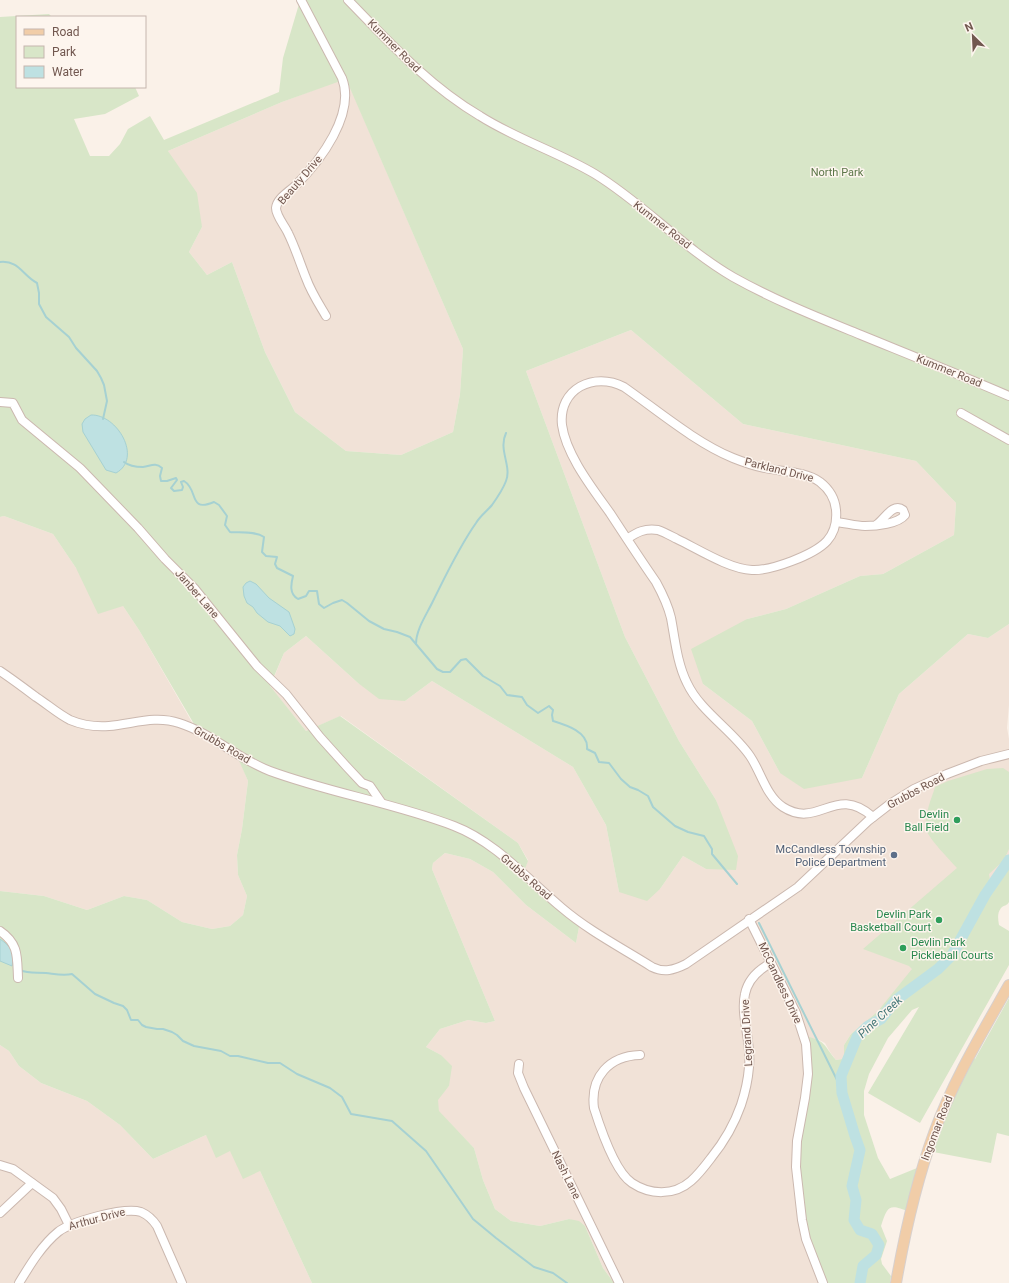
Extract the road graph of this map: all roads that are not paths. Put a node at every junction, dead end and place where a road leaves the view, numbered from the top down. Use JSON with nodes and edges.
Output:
{"nodes":[{"id":1,"x":301,"y":0,"type":"edge"},
{"id":2,"x":348,"y":0,"type":"edge"},
{"id":3,"x":326,"y":316,"type":"dead end"},
{"id":4,"x":1009,"y":396,"type":"edge"},
{"id":5,"x":0,"y":402,"type":"edge"},
{"id":6,"x":961,"y":413,"type":"dead end"},
{"id":7,"x":1009,"y":440,"type":"edge"},
{"id":8,"x":836,"y":522,"type":"junction"},
{"id":9,"x":876,"y":524,"type":"dead end"},
{"id":10,"x":627,"y":539,"type":"junction"},
{"id":11,"x":0,"y":671,"type":"edge"},
{"id":12,"x":1009,"y":754,"type":"edge"},
{"id":13,"x":381,"y":802,"type":"junction"},
{"id":14,"x":873,"y":817,"type":"junction"},
{"id":15,"x":749,"y":919,"type":"junction"},
{"id":16,"x":0,"y":931,"type":"edge"},
{"id":17,"x":771,"y":963,"type":"junction"},
{"id":18,"x":18,"y":978,"type":"dead end"},
{"id":19,"x":1009,"y":985,"type":"edge"},
{"id":20,"x":640,"y":1055,"type":"dead end"},
{"id":21,"x":519,"y":1064,"type":"dead end"},
{"id":22,"x":0,"y":1165,"type":"edge"},
{"id":23,"x":32,"y":1183,"type":"junction"},
{"id":24,"x":0,"y":1213,"type":"edge"},
{"id":25,"x":69,"y":1225,"type":"junction"},
{"id":26,"x":19,"y":1283,"type":"edge"},
{"id":27,"x":182,"y":1283,"type":"edge"},
{"id":28,"x":619,"y":1283,"type":"edge"},
{"id":29,"x":822,"y":1283,"type":"edge"},
{"id":30,"x":896,"y":1283,"type":"edge"}],
"edges":[{"from":1,"to":3,"type":"street","name":"Beauty Drive"},
{"from":2,"to":4,"type":"street","name":"Kummer Road"},
{"from":5,"to":13,"type":"street","name":"Janber Lane"},
{"from":6,"to":7,"type":"street"},
{"from":8,"to":9,"type":"street"},
{"from":8,"to":10,"type":"street","name":"Parkland Drive"},
{"from":8,"to":10,"type":"street","name":"Parkland Drive"},
{"from":10,"to":14,"type":"street","name":"Parkland Drive"},
{"from":11,"to":13,"type":"street","name":"Grubbs Road"},
{"from":12,"to":14,"type":"street","name":"Grubbs Road"},
{"from":13,"to":15,"type":"street","name":"Grubbs Road"},
{"from":14,"to":15,"type":"street","name":"Grubbs Road"},
{"from":15,"to":17,"type":"street","name":"McCandless Drive"},
{"from":16,"to":18,"type":"street"},
{"from":17,"to":20,"type":"street","name":"Legrand Drive"},
{"from":17,"to":29,"type":"street","name":"McCandless Drive"},
{"from":19,"to":30,"type":"main road","name":"Ingomar Road"},
{"from":21,"to":28,"type":"street","name":"Nash Lane"},
{"from":22,"to":23,"type":"street"},
{"from":23,"to":24,"type":"street"},
{"from":23,"to":25,"type":"street"},
{"from":25,"to":26,"type":"street","name":"Arthur Drive"},
{"from":25,"to":27,"type":"street","name":"Arthur Drive"}]}
